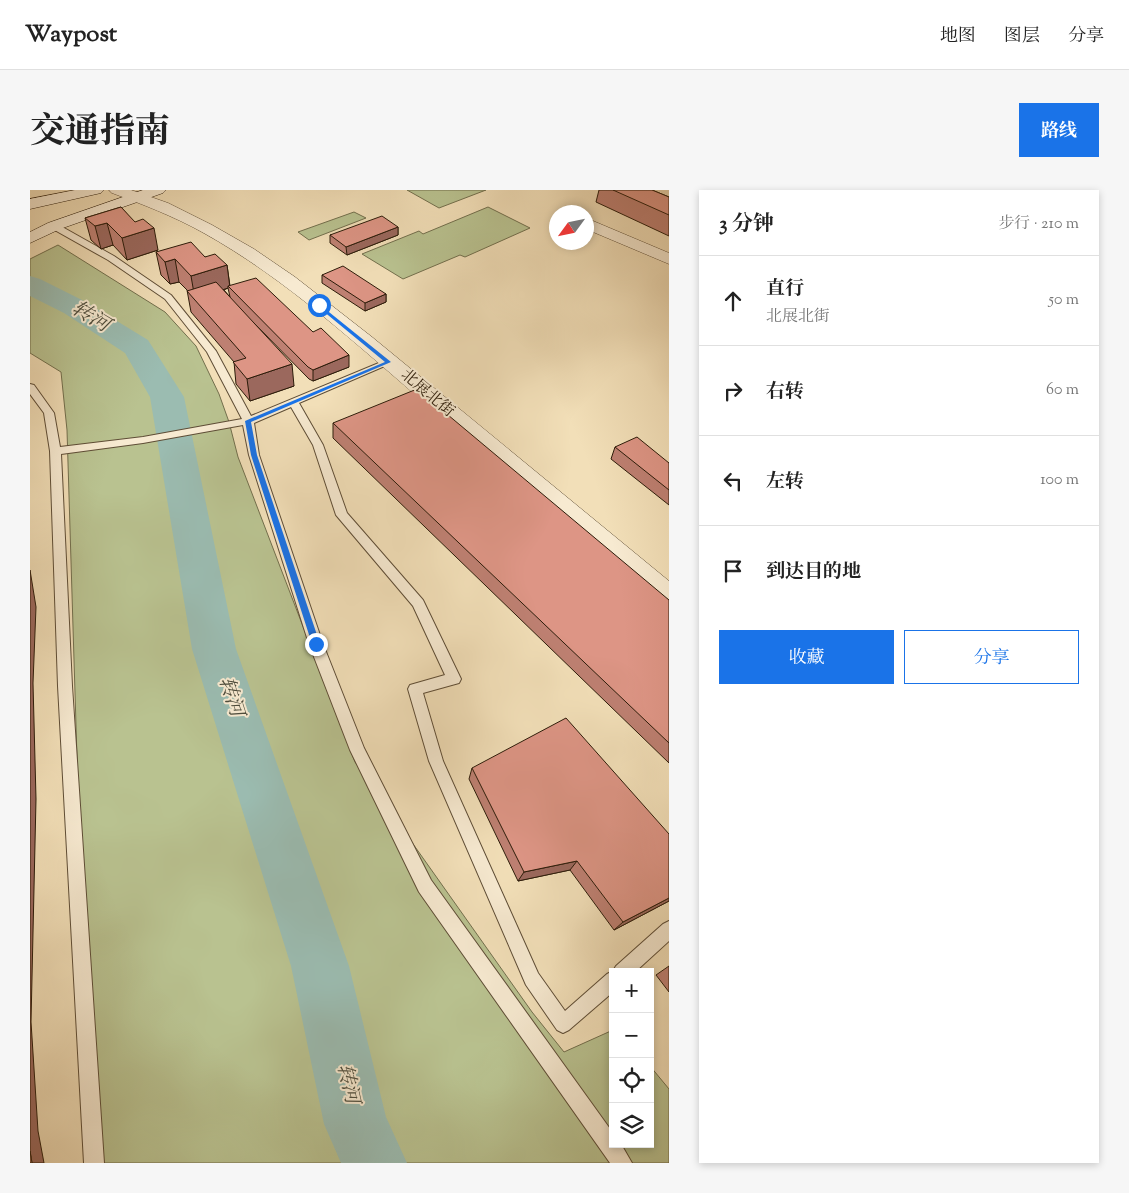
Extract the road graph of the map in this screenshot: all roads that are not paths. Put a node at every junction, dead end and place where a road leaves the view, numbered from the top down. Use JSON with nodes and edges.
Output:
{"nodes":[{"id":1,"x":96,"y":190,"type":"edge"},
{"id":2,"x":117,"y":190,"type":"edge"},
{"id":3,"x":158,"y":190,"type":"edge"},
{"id":4,"x":139,"y":196,"type":"junction"},
{"id":5,"x":30,"y":204,"type":"edge"},
{"id":6,"x":594,"y":226,"type":"edge"},
{"id":7,"x":41,"y":232,"type":"edge"},
{"id":8,"x":669,"y":259,"type":"edge"},
{"id":9,"x":388,"y":362,"type":"junction"},
{"id":10,"x":30,"y":387,"type":"edge"},
{"id":11,"x":293,"y":402,"type":"junction"},
{"id":12,"x":248,"y":421,"type":"junction"},
{"id":13,"x":202,"y":429,"type":"joint"},
{"id":14,"x":55,"y":451,"type":"junction"},
{"id":15,"x":668,"y":592,"type":"edge"},
{"id":16,"x":669,"y":930,"type":"edge"},
{"id":17,"x":626,"y":968,"type":"edge"},
{"id":18,"x":609,"y":984,"type":"edge"},
{"id":19,"x":94,"y":1163,"type":"edge"},
{"id":20,"x":622,"y":1163,"type":"edge"}],
"edges":[{"from":1,"to":5,"type":"street"},
{"from":2,"to":4,"type":"street","name":"北展北街"},
{"from":3,"to":4,"type":"street"},
{"from":4,"to":7,"type":"street"},
{"from":4,"to":9,"type":"street","name":"北展北街"},
{"from":6,"to":8,"type":"street"},
{"from":7,"to":12,"type":"lane"},
{"from":9,"to":11,"type":"lane"},
{"from":9,"to":15,"type":"street","name":"北展北街"},
{"from":10,"to":14,"type":"lane"},
{"from":11,"to":12,"type":"lane"},
{"from":11,"to":18,"type":"lane"},
{"from":12,"to":13,"type":"lane"},
{"from":12,"to":20,"type":"lane"},
{"from":13,"to":14,"type":"lane"},
{"from":14,"to":19,"type":"lane"},
{"from":16,"to":17,"type":"lane"}]}
